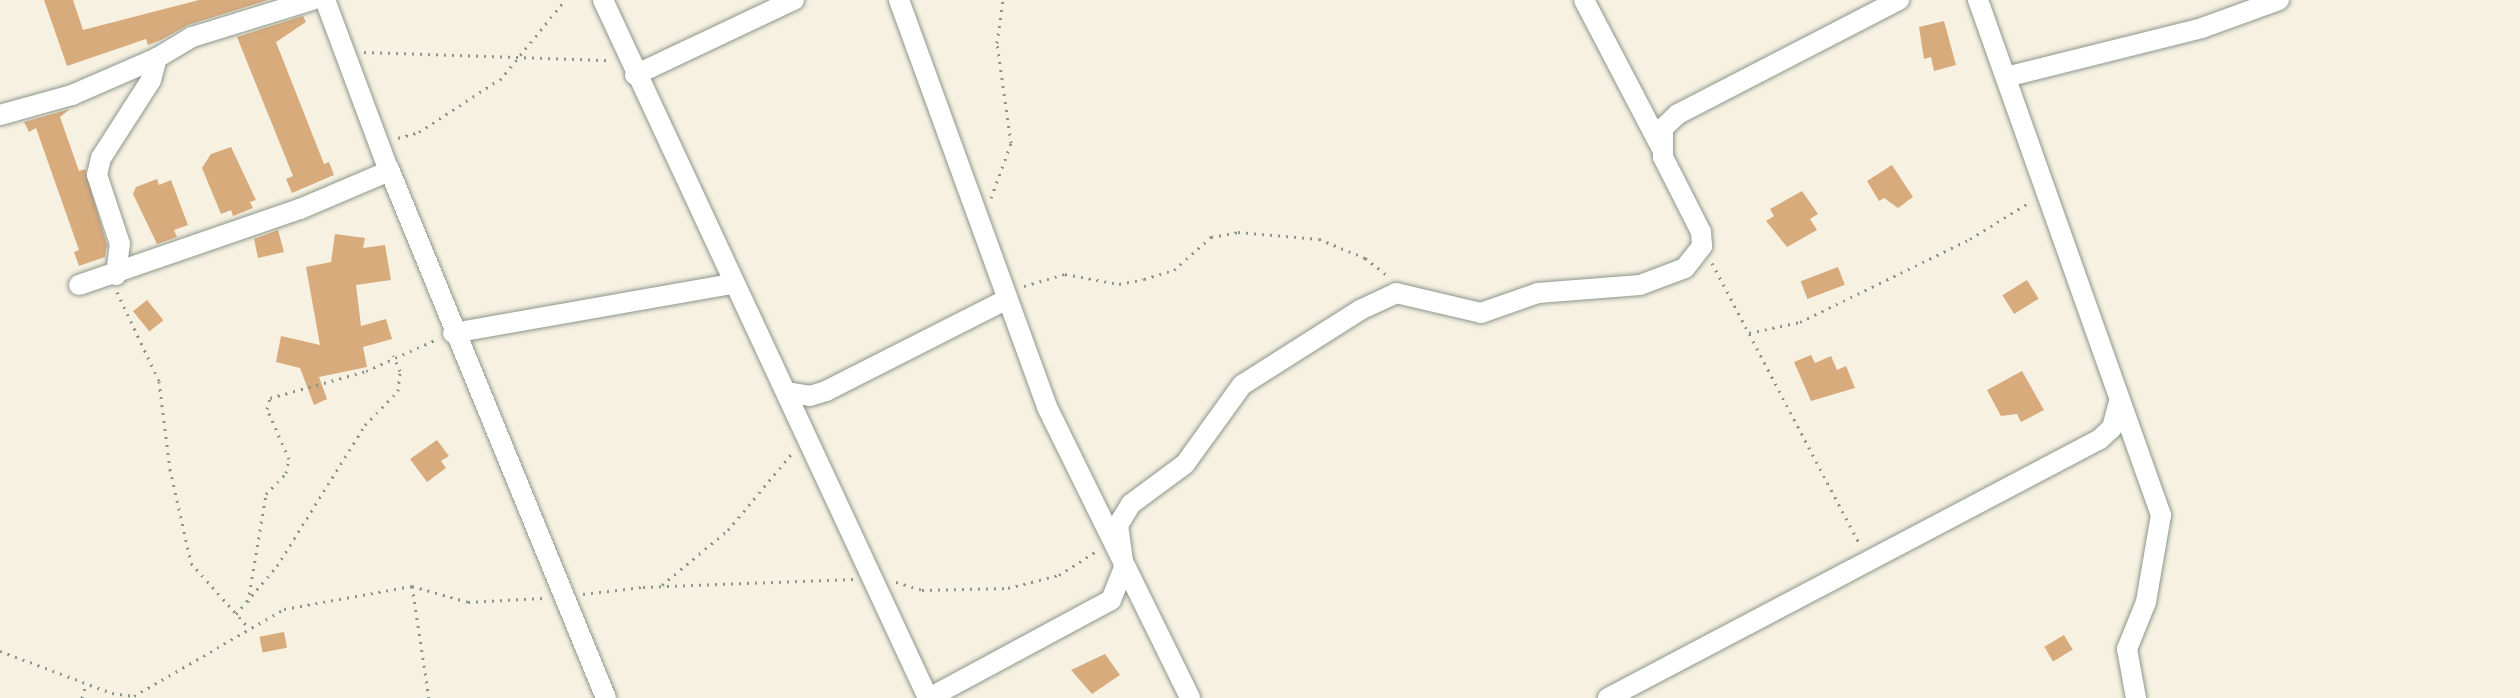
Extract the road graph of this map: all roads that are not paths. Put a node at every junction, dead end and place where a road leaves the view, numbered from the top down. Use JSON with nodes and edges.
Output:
{"nodes":[{"id":1,"x":312,"y":0,"type":"edge"},
{"id":2,"x":325,"y":0,"type":"edge"},
{"id":3,"x":603,"y":0,"type":"edge"},
{"id":4,"x":794,"y":0,"type":"edge"},
{"id":5,"x":899,"y":0,"type":"edge"},
{"id":6,"x":1584,"y":0,"type":"edge"},
{"id":7,"x":1899,"y":0,"type":"edge"},
{"id":8,"x":1978,"y":0,"type":"edge"},
{"id":9,"x":2279,"y":0,"type":"edge"},
{"id":10,"x":157,"y":58,"type":"junction"},
{"id":11,"x":635,"y":75,"type":"junction"},
{"id":12,"x":2006,"y":77,"type":"junction"},
{"id":13,"x":0,"y":115,"type":"edge"},
{"id":14,"x":1661,"y":147,"type":"junction"},
{"id":15,"x":388,"y":164,"type":"junction"},
{"id":16,"x":112,"y":277,"type":"junction"},
{"id":17,"x":731,"y":284,"type":"junction"},
{"id":18,"x":79,"y":285,"type":"dead end"},
{"id":19,"x":1005,"y":300,"type":"junction"},
{"id":20,"x":453,"y":333,"type":"junction"},
{"id":21,"x":786,"y":392,"type":"junction"},
{"id":22,"x":2119,"y":402,"type":"junction"},
{"id":23,"x":1124,"y":568,"type":"junction"},
{"id":24,"x":606,"y":698,"type":"edge"},
{"id":25,"x":928,"y":698,"type":"edge"},
{"id":26,"x":1190,"y":698,"type":"edge"},
{"id":27,"x":1608,"y":698,"type":"edge"},
{"id":28,"x":2136,"y":698,"type":"edge"}],
"edges":[{"from":1,"to":10,"type":"street"},
{"from":2,"to":15,"type":"street"},
{"from":3,"to":11,"type":"street"},
{"from":4,"to":11,"type":"street"},
{"from":5,"to":19,"type":"street"},
{"from":6,"to":14,"type":"street"},
{"from":7,"to":14,"type":"street"},
{"from":8,"to":12,"type":"street"},
{"from":9,"to":12,"type":"street"},
{"from":10,"to":13,"type":"street"},
{"from":10,"to":16,"type":"street"},
{"from":11,"to":17,"type":"street"},
{"from":12,"to":22,"type":"street"},
{"from":14,"to":23,"type":"street"},
{"from":15,"to":16,"type":"street"},
{"from":15,"to":20,"type":"street"},
{"from":16,"to":18,"type":"street"},
{"from":17,"to":20,"type":"street"},
{"from":17,"to":21,"type":"street"},
{"from":19,"to":21,"type":"street"},
{"from":19,"to":23,"type":"street"},
{"from":20,"to":24,"type":"street"},
{"from":21,"to":25,"type":"street"},
{"from":22,"to":27,"type":"street"},
{"from":22,"to":28,"type":"street"},
{"from":23,"to":25,"type":"street"},
{"from":23,"to":26,"type":"street"}]}
